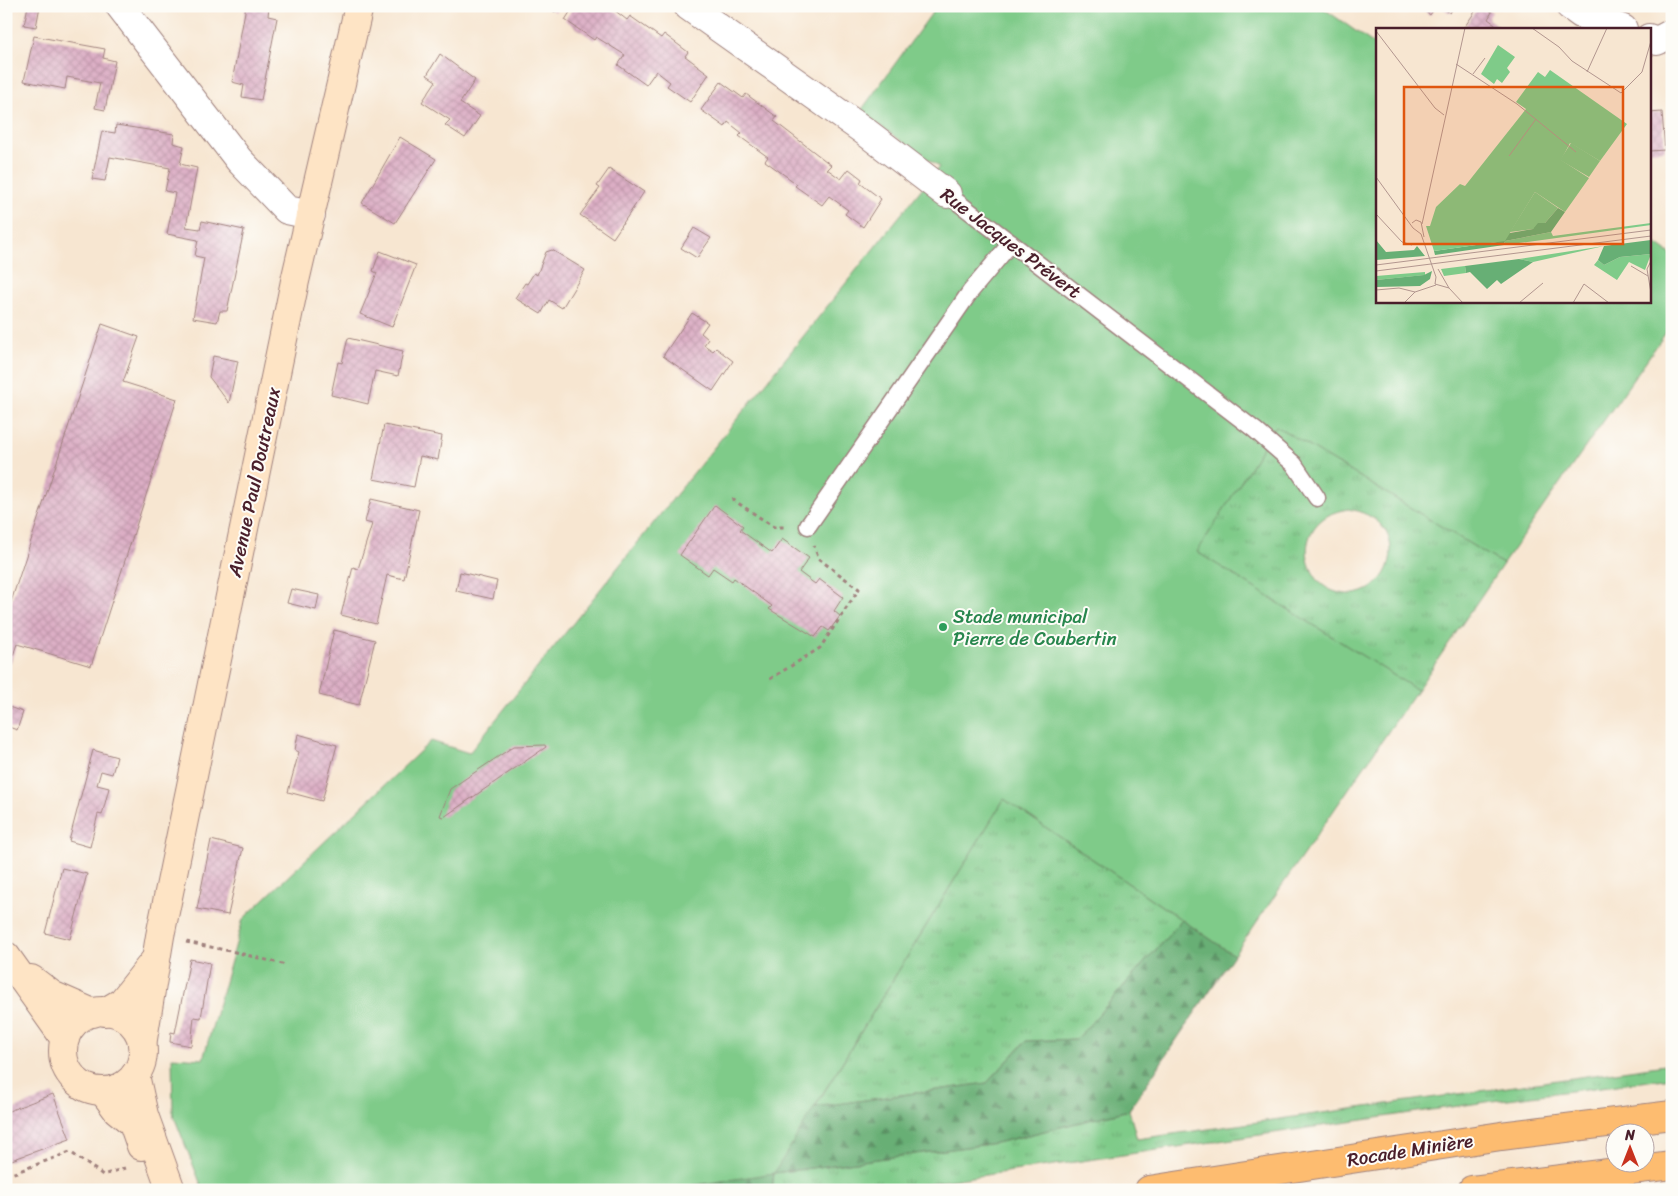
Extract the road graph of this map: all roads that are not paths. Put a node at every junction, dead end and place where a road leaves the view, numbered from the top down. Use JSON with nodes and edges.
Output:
{"nodes":[{"id":1,"x":120,"y":6,"type":"edge"},
{"id":2,"x":359,"y":6,"type":"edge"},
{"id":3,"x":688,"y":6,"type":"edge"},
{"id":4,"x":1570,"y":6,"type":"edge"},
{"id":5,"x":1620,"y":28,"type":"edge"},
{"id":6,"x":1672,"y":34,"type":"edge"},
{"id":7,"x":1650,"y":38,"type":"edge"},
{"id":8,"x":946,"y":194,"type":"joint"},
{"id":9,"x":311,"y":215,"type":"junction"},
{"id":10,"x":1011,"y":243,"type":"junction"},
{"id":11,"x":1317,"y":498,"type":"dead end"},
{"id":12,"x":808,"y":526,"type":"road end"},
{"id":13,"x":155,"y":960,"type":"junction"},
{"id":14,"x":11,"y":962,"type":"edge"},
{"id":15,"x":99,"y":1012,"type":"junction"},
{"id":16,"x":65,"y":1039,"type":"junction"},
{"id":17,"x":142,"y":1045,"type":"junction"},
{"id":18,"x":135,"y":1075,"type":"junction"},
{"id":19,"x":103,"y":1091,"type":"junction"},
{"id":20,"x":1672,"y":1115,"type":"edge"},
{"id":21,"x":1672,"y":1165,"type":"edge"},
{"id":22,"x":156,"y":1190,"type":"edge"},
{"id":23,"x":171,"y":1190,"type":"edge"},
{"id":24,"x":1149,"y":1190,"type":"edge"},
{"id":25,"x":1472,"y":1190,"type":"edge"}],
"edges":[{"from":1,"to":9,"type":"street"},
{"from":2,"to":9,"type":"street","name":"Avenue Paul Doutreaux"},
{"from":3,"to":8,"type":"street","name":"Rue Jacques Prévert"},
{"from":4,"to":5,"type":"street"},
{"from":6,"to":7,"type":"street"},
{"from":8,"to":10,"type":"lane","name":"Rue Jacques Prévert"},
{"from":9,"to":13,"type":"street","name":"Avenue Paul Doutreaux"},
{"from":10,"to":11,"type":"lane","name":"Rue Jacques Prévert"},
{"from":10,"to":12,"type":"lane"},
{"from":13,"to":15,"type":"street","name":"Avenue Paul Doutreaux"},
{"from":13,"to":17,"type":"street","name":"Avenue Paul Doutreaux"},
{"from":14,"to":15,"type":"street"},
{"from":14,"to":16,"type":"street"},
{"from":15,"to":16,"type":"street"},
{"from":15,"to":17,"type":"street"},
{"from":16,"to":19,"type":"street"},
{"from":17,"to":18,"type":"street"},
{"from":18,"to":19,"type":"street"},
{"from":18,"to":23,"type":"street"},
{"from":19,"to":22,"type":"street"},
{"from":20,"to":24,"type":"highway","name":"Rocade Minière"},
{"from":21,"to":25,"type":"highway"}]}
